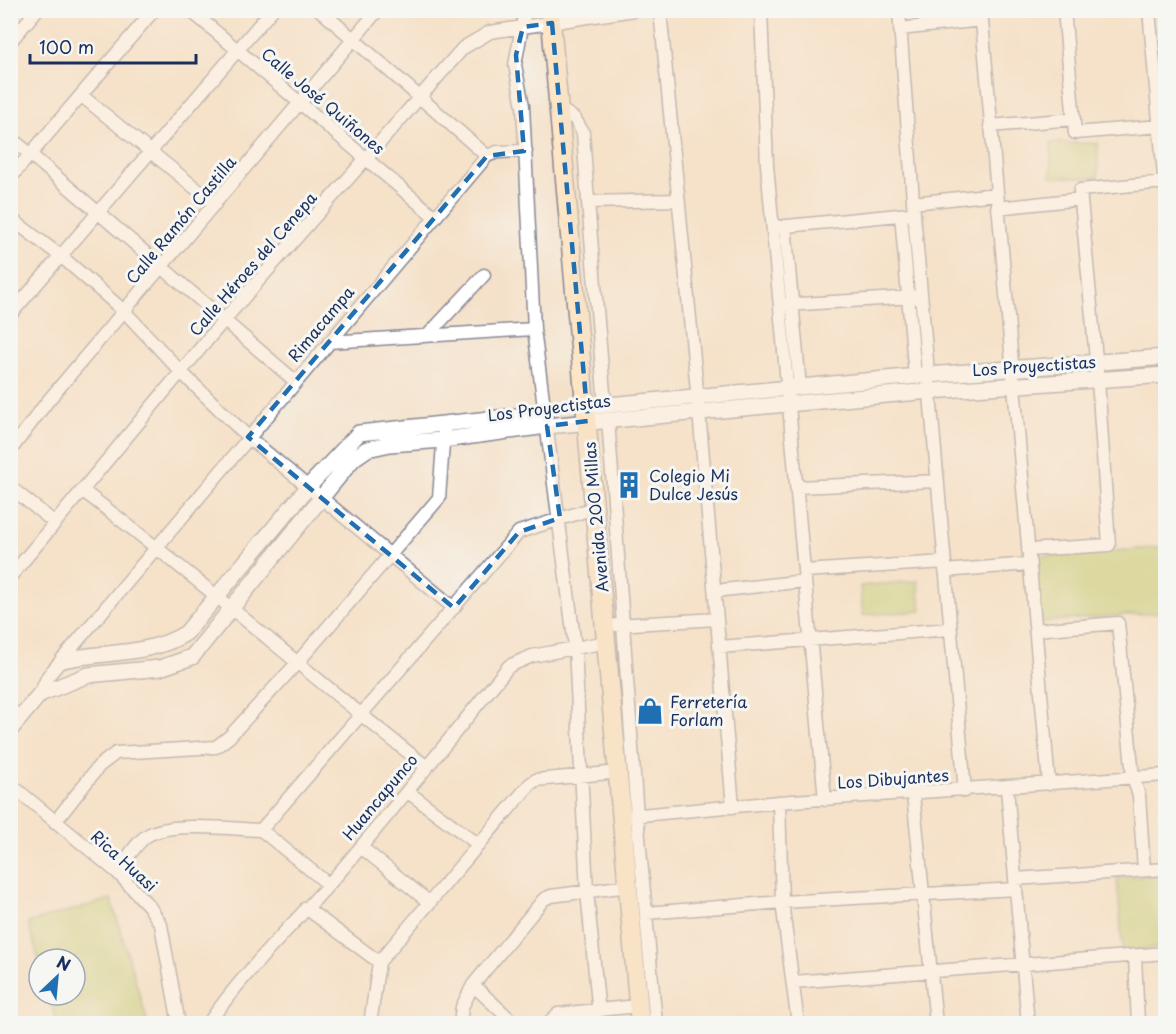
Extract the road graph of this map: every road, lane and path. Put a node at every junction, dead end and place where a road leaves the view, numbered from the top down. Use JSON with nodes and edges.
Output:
{"nodes":[{"id":1,"x":37,"y":10,"type":"edge"},
{"id":2,"x":154,"y":10,"type":"edge"},
{"id":3,"x":190,"y":10,"type":"edge"},
{"id":4,"x":272,"y":10,"type":"edge"},
{"id":5,"x":320,"y":10,"type":"edge"},
{"id":6,"x":378,"y":10,"type":"edge"},
{"id":7,"x":525,"y":10,"type":"edge"},
{"id":8,"x":634,"y":10,"type":"edge"},
{"id":9,"x":660,"y":10,"type":"edge"},
{"id":10,"x":761,"y":10,"type":"edge"},
{"id":11,"x":899,"y":10,"type":"edge"},
{"id":12,"x":1064,"y":10,"type":"edge"},
{"id":13,"x":1149,"y":10,"type":"edge"},
{"id":14,"x":982,"y":16,"type":"edge"},
{"id":15,"x":551,"y":17,"type":"edge"},
{"id":16,"x":523,"y":27,"type":"junction"},
{"id":17,"x":900,"y":29,"type":"junction"},
{"id":18,"x":354,"y":40,"type":"junction"},
{"id":19,"x":10,"y":42,"type":"edge"},
{"id":20,"x":237,"y":50,"type":"junction"},
{"id":21,"x":82,"y":96,"type":"junction"},
{"id":22,"x":420,"y":98,"type":"junction"},
{"id":23,"x":301,"y":104,"type":"junction"},
{"id":24,"x":560,"y":109,"type":"junction"},
{"id":25,"x":1074,"y":119,"type":"junction"},
{"id":26,"x":990,"y":126,"type":"junction"},
{"id":27,"x":1160,"y":126,"type":"junction"},
{"id":28,"x":10,"y":137,"type":"edge"},
{"id":29,"x":526,"y":151,"type":"junction"},
{"id":30,"x":150,"y":152,"type":"junction"},
{"id":31,"x":1164,"y":152,"type":"edge"},
{"id":32,"x":31,"y":154,"type":"junction"},
{"id":33,"x":486,"y":156,"type":"junction"},
{"id":34,"x":366,"y":159,"type":"junction"},
{"id":35,"x":10,"y":178,"type":"edge"},
{"id":36,"x":1165,"y":182,"type":"edge"},
{"id":37,"x":1166,"y":188,"type":"edge"},
{"id":38,"x":996,"y":194,"type":"junction"},
{"id":39,"x":1081,"y":199,"type":"junction"},
{"id":40,"x":677,"y":200,"type":"junction"},
{"id":41,"x":588,"y":202,"type":"junction"},
{"id":42,"x":215,"y":204,"type":"junction"},
{"id":43,"x":997,"y":208,"type":"junction"},
{"id":44,"x":909,"y":211,"type":"junction"},
{"id":45,"x":98,"y":212,"type":"junction"},
{"id":46,"x":435,"y":217,"type":"junction"},
{"id":47,"x":10,"y":218,"type":"edge"},
{"id":48,"x":779,"y":226,"type":"junction"},
{"id":49,"x":62,"y":257,"type":"junction"},
{"id":50,"x":162,"y":267,"type":"junction"},
{"id":51,"x":484,"y":275,"type":"dead end"},
{"id":52,"x":921,"y":297,"type":"junction"},
{"id":53,"x":908,"y":298,"type":"junction"},
{"id":54,"x":786,"y":305,"type":"junction"},
{"id":55,"x":125,"y":312,"type":"junction"},
{"id":56,"x":10,"y":315,"type":"edge"},
{"id":57,"x":224,"y":320,"type":"junction"},
{"id":58,"x":534,"y":329,"type":"junction"},
{"id":59,"x":428,"y":335,"type":"junction"},
{"id":60,"x":329,"y":342,"type":"junction"},
{"id":61,"x":1166,"y":357,"type":"edge"},
{"id":62,"x":1096,"y":364,"type":"junction"},
{"id":63,"x":1012,"y":368,"type":"junction"},
{"id":64,"x":182,"y":374,"type":"junction"},
{"id":65,"x":921,"y":375,"type":"junction"},
{"id":66,"x":1166,"y":375,"type":"edge"},
{"id":67,"x":1098,"y":380,"type":"junction"},
{"id":68,"x":296,"y":381,"type":"junction"},
{"id":69,"x":1013,"y":386,"type":"junction"},
{"id":70,"x":930,"y":391,"type":"junction"},
{"id":71,"x":792,"y":393,"type":"junction"},
{"id":72,"x":698,"y":404,"type":"junction"},
{"id":73,"x":597,"y":413,"type":"junction"},
{"id":74,"x":546,"y":420,"type":"junction"},
{"id":75,"x":444,"y":424,"type":"junction"},
{"id":76,"x":248,"y":436,"type":"junction"},
{"id":77,"x":443,"y":440,"type":"junction"},
{"id":78,"x":10,"y":451,"type":"edge"},
{"id":79,"x":938,"y":481,"type":"junction"},
{"id":80,"x":309,"y":486,"type":"junction"},
{"id":81,"x":10,"y":487,"type":"edge"},
{"id":82,"x":797,"y":487,"type":"junction"},
{"id":83,"x":83,"y":490,"type":"junction"},
{"id":84,"x":322,"y":496,"type":"junction"},
{"id":85,"x":594,"y":508,"type":"junction"},
{"id":86,"x":560,"y":518,"type":"junction"},
{"id":87,"x":55,"y":523,"type":"junction"},
{"id":88,"x":159,"y":547,"type":"junction"},
{"id":89,"x":1028,"y":550,"type":"junction"},
{"id":90,"x":391,"y":555,"type":"junction"},
{"id":91,"x":1029,"y":564,"type":"junction"},
{"id":92,"x":945,"y":567,"type":"junction"},
{"id":93,"x":10,"y":576,"type":"edge"},
{"id":94,"x":805,"y":576,"type":"junction"},
{"id":95,"x":715,"y":591,"type":"junction"},
{"id":96,"x":217,"y":596,"type":"junction"},
{"id":97,"x":454,"y":608,"type":"junction"},
{"id":98,"x":232,"y":610,"type":"junction"},
{"id":99,"x":717,"y":619,"type":"junction"},
{"id":100,"x":950,"y":629,"type":"junction"},
{"id":101,"x":612,"y":630,"type":"junction"},
{"id":102,"x":1035,"y":630,"type":"junction"},
{"id":103,"x":810,"y":641,"type":"junction"},
{"id":104,"x":575,"y":647,"type":"junction"},
{"id":105,"x":719,"y":647,"type":"junction"},
{"id":106,"x":63,"y":660,"type":"junction"},
{"id":107,"x":298,"y":662,"type":"junction"},
{"id":108,"x":40,"y":694,"type":"junction"},
{"id":109,"x":360,"y":715,"type":"junction"},
{"id":110,"x":14,"y":719,"type":"edge"},
{"id":111,"x":427,"y":767,"type":"junction"},
{"id":112,"x":619,"y":772,"type":"junction"},
{"id":113,"x":580,"y":774,"type":"junction"},
{"id":114,"x":1166,"y":774,"type":"edge"},
{"id":115,"x":1133,"y":777,"type":"junction"},
{"id":116,"x":10,"y":784,"type":"edge"},
{"id":117,"x":1049,"y":784,"type":"junction"},
{"id":118,"x":1007,"y":788,"type":"junction"},
{"id":119,"x":964,"y":791,"type":"junction"},
{"id":120,"x":408,"y":792,"type":"junction"},
{"id":121,"x":913,"y":794,"type":"junction"},
{"id":122,"x":825,"y":800,"type":"junction"},
{"id":123,"x":779,"y":802,"type":"junction"},
{"id":124,"x":733,"y":807,"type":"junction"},
{"id":125,"x":630,"y":816,"type":"junction"},
{"id":126,"x":55,"y":822,"type":"junction"},
{"id":127,"x":261,"y":830,"type":"junction"},
{"id":128,"x":479,"y":845,"type":"junction"},
{"id":129,"x":361,"y":847,"type":"junction"},
{"id":130,"x":1166,"y":869,"type":"edge"},
{"id":131,"x":1144,"y":870,"type":"junction"},
{"id":132,"x":117,"y":872,"type":"junction"},
{"id":133,"x":328,"y":884,"type":"junction"},
{"id":134,"x":1016,"y":884,"type":"junction"},
{"id":135,"x":628,"y":886,"type":"junction"},
{"id":136,"x":587,"y":892,"type":"junction"},
{"id":137,"x":923,"y":895,"type":"junction"},
{"id":138,"x":782,"y":902,"type":"junction"},
{"id":139,"x":430,"y":903,"type":"junction"},
{"id":140,"x":306,"y":908,"type":"junction"},
{"id":141,"x":646,"y":913,"type":"junction"},
{"id":142,"x":1166,"y":953,"type":"edge"},
{"id":143,"x":1135,"y":956,"type":"junction"},
{"id":144,"x":379,"y":962,"type":"junction"},
{"id":145,"x":1023,"y":965,"type":"junction"},
{"id":146,"x":930,"y":972,"type":"junction"},
{"id":147,"x":793,"y":982,"type":"junction"},
{"id":148,"x":473,"y":985,"type":"junction"},
{"id":149,"x":599,"y":1010,"type":"junction"},
{"id":150,"x":639,"y":1015,"type":"edge"},
{"id":151,"x":179,"y":1023,"type":"edge"},
{"id":152,"x":208,"y":1023,"type":"edge"},
{"id":153,"x":370,"y":1023,"type":"edge"},
{"id":154,"x":460,"y":1023,"type":"edge"},
{"id":155,"x":515,"y":1023,"type":"edge"},
{"id":156,"x":547,"y":1023,"type":"edge"},
{"id":157,"x":600,"y":1023,"type":"edge"},
{"id":158,"x":656,"y":1023,"type":"edge"},
{"id":159,"x":798,"y":1023,"type":"edge"},
{"id":160,"x":936,"y":1023,"type":"edge"},
{"id":161,"x":1029,"y":1023,"type":"edge"},
{"id":162,"x":1138,"y":1023,"type":"edge"}],
"edges":[{"from":1,"to":19,"type":"street"},
{"from":2,"to":21,"type":"street"},
{"from":3,"to":20,"type":"street","name":"Calle José Quiñones"},
{"from":4,"to":20,"type":"street"},
{"from":5,"to":18,"type":"street"},
{"from":6,"to":18,"type":"street","name":"Calle Ramón Castilla"},
{"from":7,"to":16,"type":"street"},
{"from":8,"to":15,"type":"street","name":"Calle Héroes del Cenepa"},
{"from":9,"to":40,"type":"street"},
{"from":10,"to":48,"type":"street"},
{"from":11,"to":17,"type":"street"},
{"from":12,"to":25,"type":"street"},
{"from":13,"to":27,"type":"street"},
{"from":14,"to":17,"type":"street"},
{"from":14,"to":26,"type":"street"},
{"from":15,"to":16,"type":"street","name":"Calle Héroes del Cenepa"},
{"from":15,"to":24,"type":"main road","name":"Avenida 200 Millas"},
{"from":16,"to":22,"type":"street","name":"Calle Héroes del Cenepa"},
{"from":16,"to":29,"type":"street"},
{"from":17,"to":44,"type":"street"},
{"from":18,"to":22,"type":"street"},
{"from":18,"to":23,"type":"street","name":"Calle Ramón Castilla"},
{"from":20,"to":23,"type":"street","name":"Calle José Quiñones"},
{"from":20,"to":30,"type":"street"},
{"from":21,"to":30,"type":"street"},
{"from":21,"to":32,"type":"street"},
{"from":22,"to":33,"type":"street"},
{"from":22,"to":34,"type":"street","name":"Calle Héroes del Cenepa"},
{"from":23,"to":34,"type":"street","name":"Calle José Quiñones"},
{"from":23,"to":42,"type":"street","name":"Calle Ramón Castilla"},
{"from":24,"to":41,"type":"street"},
{"from":24,"to":73,"type":"main road","name":"Avenida 200 Millas"},
{"from":25,"to":26,"type":"street"},
{"from":25,"to":27,"type":"street"},
{"from":26,"to":38,"type":"street"},
{"from":27,"to":31,"type":"street"},
{"from":28,"to":32,"type":"street"},
{"from":29,"to":33,"type":"street"},
{"from":29,"to":58,"type":"street"},
{"from":30,"to":42,"type":"street"},
{"from":30,"to":45,"type":"street"},
{"from":31,"to":36,"type":"street"},
{"from":32,"to":35,"type":"street"},
{"from":32,"to":45,"type":"street"},
{"from":33,"to":46,"type":"street","name":"Rimacampa"},
{"from":34,"to":46,"type":"street","name":"Calle José Quiñones"},
{"from":34,"to":57,"type":"street","name":"Calle Héroes del Cenepa"},
{"from":36,"to":37,"type":"street"},
{"from":36,"to":39,"type":"street"},
{"from":38,"to":43,"type":"street"},
{"from":38,"to":44,"type":"street"},
{"from":39,"to":43,"type":"street"},
{"from":39,"to":62,"type":"street"},
{"from":40,"to":41,"type":"street"},
{"from":40,"to":72,"type":"street"},
{"from":41,"to":73,"type":"street"},
{"from":42,"to":50,"type":"street","name":"Calle Ramón Castilla"},
{"from":43,"to":63,"type":"street"},
{"from":44,"to":48,"type":"street"},
{"from":44,"to":52,"type":"street"},
{"from":44,"to":53,"type":"street"},
{"from":45,"to":49,"type":"street"},
{"from":45,"to":50,"type":"street"},
{"from":46,"to":60,"type":"street","name":"Rimacampa"},
{"from":47,"to":49,"type":"street"},
{"from":48,"to":54,"type":"street"},
{"from":49,"to":55,"type":"street"},
{"from":49,"to":56,"type":"street"},
{"from":50,"to":55,"type":"street","name":"Calle Ramón Castilla"},
{"from":50,"to":57,"type":"street"},
{"from":51,"to":59,"type":"street"},
{"from":52,"to":53,"type":"street"},
{"from":52,"to":65,"type":"street"},
{"from":53,"to":54,"type":"street"},
{"from":53,"to":65,"type":"street"},
{"from":54,"to":71,"type":"street"},
{"from":55,"to":64,"type":"street"},
{"from":55,"to":78,"type":"street","name":"Calle Ramón Castilla"},
{"from":57,"to":64,"type":"street","name":"Calle Héroes del Cenepa"},
{"from":57,"to":68,"type":"street"},
{"from":58,"to":59,"type":"street"},
{"from":58,"to":74,"type":"street"},
{"from":59,"to":60,"type":"street"},
{"from":60,"to":68,"type":"street","name":"Rimacampa"},
{"from":61,"to":62,"type":"street"},
{"from":62,"to":63,"type":"street"},
{"from":62,"to":67,"type":"street"},
{"from":63,"to":65,"type":"street"},
{"from":63,"to":69,"type":"street"},
{"from":64,"to":76,"type":"street"},
{"from":64,"to":83,"type":"street","name":"Calle Héroes del Cenepa"},
{"from":65,"to":70,"type":"street"},
{"from":65,"to":71,"type":"street"},
{"from":66,"to":67,"type":"street","name":"Los Proyectistas"},
{"from":67,"to":69,"type":"street","name":"Los Proyectistas"},
{"from":67,"to":89,"type":"street"},
{"from":68,"to":76,"type":"street","name":"Rimacampa"},
{"from":69,"to":70,"type":"street","name":"Los Proyectistas"},
{"from":69,"to":89,"type":"street"},
{"from":70,"to":71,"type":"street","name":"Los Proyectistas"},
{"from":70,"to":79,"type":"street"},
{"from":71,"to":72,"type":"street","name":"Los Proyectistas"},
{"from":71,"to":82,"type":"street"},
{"from":72,"to":73,"type":"street","name":"Los Proyectistas"},
{"from":72,"to":95,"type":"street"},
{"from":73,"to":74,"type":"street","name":"Los Proyectistas"},
{"from":73,"to":85,"type":"main road","name":"Avenida 200 Millas"},
{"from":73,"to":101,"type":"street"},
{"from":74,"to":75,"type":"street"},
{"from":74,"to":77,"type":"street","name":"Los Proyectistas"},
{"from":74,"to":86,"type":"street"},
{"from":75,"to":77,"type":"street"},
{"from":75,"to":80,"type":"street"},
{"from":76,"to":80,"type":"street"},
{"from":76,"to":88,"type":"street","name":"Rimacampa"},
{"from":77,"to":84,"type":"street","name":"Los Proyectistas"},
{"from":77,"to":90,"type":"street"},
{"from":79,"to":82,"type":"street"},
{"from":79,"to":92,"type":"street"},
{"from":80,"to":84,"type":"street"},
{"from":80,"to":96,"type":"street"},
{"from":81,"to":87,"type":"street"},
{"from":82,"to":94,"type":"street"},
{"from":83,"to":87,"type":"street","name":"Calle Héroes del Cenepa"},
{"from":83,"to":88,"type":"street"},
{"from":84,"to":90,"type":"street"},
{"from":84,"to":98,"type":"street","name":"Los Proyectistas"},
{"from":85,"to":86,"type":"street"},
{"from":85,"to":101,"type":"main road","name":"Avenida 200 Millas"},
{"from":86,"to":97,"type":"street"},
{"from":86,"to":104,"type":"street"},
{"from":87,"to":93,"type":"street","name":"Calle Héroes del Cenepa"},
{"from":88,"to":96,"type":"street"},
{"from":88,"to":106,"type":"street","name":"Rimacampa"},
{"from":89,"to":91,"type":"street"},
{"from":90,"to":97,"type":"street"},
{"from":90,"to":107,"type":"street"},
{"from":91,"to":92,"type":"street"},
{"from":91,"to":102,"type":"street"},
{"from":92,"to":94,"type":"street"},
{"from":92,"to":100,"type":"street"},
{"from":94,"to":95,"type":"street"},
{"from":94,"to":103,"type":"street"},
{"from":95,"to":99,"type":"street"},
{"from":96,"to":98,"type":"street"},
{"from":96,"to":106,"type":"street"},
{"from":97,"to":109,"type":"street"},
{"from":98,"to":107,"type":"street"},
{"from":98,"to":108,"type":"street","name":"Los Proyectistas"},
{"from":99,"to":101,"type":"street","name":"Huancapunco"},
{"from":99,"to":105,"type":"street"},
{"from":100,"to":103,"type":"street"},
{"from":100,"to":119,"type":"street"},
{"from":101,"to":104,"type":"street","name":"Huancapunco"},
{"from":101,"to":112,"type":"main road","name":"Avenida 200 Millas"},
{"from":101,"to":125,"type":"street"},
{"from":102,"to":115,"type":"street"},
{"from":102,"to":117,"type":"street"},
{"from":103,"to":105,"type":"street"},
{"from":103,"to":122,"type":"street"},
{"from":104,"to":111,"type":"street","name":"Huancapunco"},
{"from":104,"to":113,"type":"street"},
{"from":105,"to":124,"type":"street"},
{"from":106,"to":108,"type":"street","name":"Rimacampa"},
{"from":107,"to":109,"type":"street"},
{"from":107,"to":126,"type":"street"},
{"from":108,"to":110,"type":"street"},
{"from":109,"to":111,"type":"street"},
{"from":109,"to":127,"type":"street"},
{"from":111,"to":120,"type":"street","name":"Huancapunco"},
{"from":112,"to":113,"type":"street"},
{"from":112,"to":125,"type":"main road","name":"Avenida 200 Millas"},
{"from":113,"to":128,"type":"street"},
{"from":113,"to":136,"type":"street"},
{"from":114,"to":115,"type":"street","name":"Los Dibujantes"},
{"from":115,"to":117,"type":"street","name":"Los Dibujantes"},
{"from":115,"to":131,"type":"street"},
{"from":116,"to":126,"type":"street","name":"Rica Huasi"},
{"from":117,"to":118,"type":"street","name":"Los Dibujantes"},
{"from":118,"to":119,"type":"street","name":"Los Dibujantes"},
{"from":118,"to":134,"type":"street"},
{"from":119,"to":121,"type":"street","name":"Los Dibujantes"},
{"from":120,"to":128,"type":"street"},
{"from":120,"to":129,"type":"street","name":"Huancapunco"},
{"from":121,"to":122,"type":"street","name":"Los Dibujantes"},
{"from":121,"to":137,"type":"street"},
{"from":122,"to":123,"type":"street","name":"Los Dibujantes"},
{"from":123,"to":124,"type":"street","name":"Los Dibujantes"},
{"from":123,"to":138,"type":"street"},
{"from":124,"to":125,"type":"street","name":"Los Dibujantes"},
{"from":125,"to":135,"type":"main road","name":"Avenida 200 Millas"},
{"from":125,"to":141,"type":"street"},
{"from":126,"to":132,"type":"street","name":"Rica Huasi"},
{"from":127,"to":132,"type":"street"},
{"from":127,"to":133,"type":"street"},
{"from":128,"to":139,"type":"street"},
{"from":129,"to":133,"type":"street","name":"Huancapunco"},
{"from":129,"to":139,"type":"street"},
{"from":130,"to":131,"type":"street"},
{"from":131,"to":134,"type":"street"},
{"from":132,"to":151,"type":"street","name":"Rica Huasi"},
{"from":133,"to":140,"type":"street","name":"Huancapunco"},
{"from":134,"to":137,"type":"street"},
{"from":134,"to":145,"type":"street"},
{"from":135,"to":136,"type":"street"},
{"from":135,"to":150,"type":"main road","name":"Avenida 200 Millas"},
{"from":136,"to":148,"type":"street"},
{"from":136,"to":149,"type":"street"},
{"from":137,"to":138,"type":"street"},
{"from":137,"to":146,"type":"street"},
{"from":138,"to":141,"type":"street"},
{"from":138,"to":147,"type":"street"},
{"from":139,"to":144,"type":"street"},
{"from":140,"to":144,"type":"street"},
{"from":140,"to":152,"type":"street","name":"Huancapunco"},
{"from":141,"to":158,"type":"street"},
{"from":142,"to":143,"type":"street"},
{"from":143,"to":145,"type":"street"},
{"from":143,"to":162,"type":"street"},
{"from":144,"to":153,"type":"street"},
{"from":145,"to":146,"type":"street"},
{"from":145,"to":161,"type":"street"},
{"from":146,"to":147,"type":"street"},
{"from":146,"to":160,"type":"street"},
{"from":147,"to":159,"type":"street"},
{"from":148,"to":154,"type":"street"},
{"from":148,"to":155,"type":"street"},
{"from":149,"to":150,"type":"street"},
{"from":149,"to":156,"type":"street"},
{"from":149,"to":157,"type":"street"}]}
